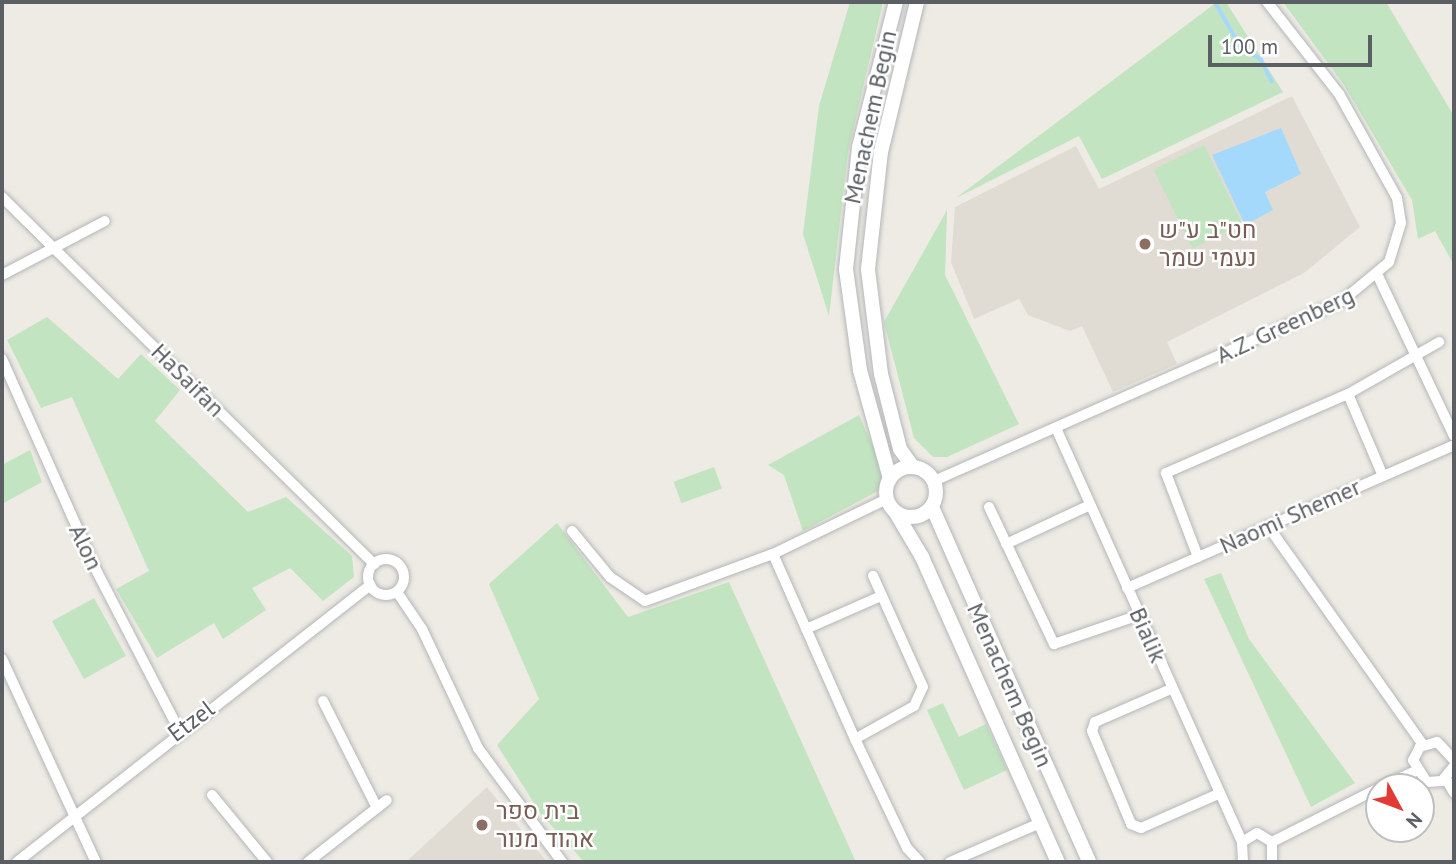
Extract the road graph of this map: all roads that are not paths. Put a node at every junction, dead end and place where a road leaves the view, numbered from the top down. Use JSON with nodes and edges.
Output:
{"nodes":[{"id":1,"x":896,"y":2,"type":"edge"},
{"id":2,"x":917,"y":2,"type":"edge"},
{"id":3,"x":1267,"y":2,"type":"edge"},
{"id":4,"x":2,"y":197,"type":"edge"},
{"id":5,"x":104,"y":220,"type":"dead end"},
{"id":6,"x":55,"y":248,"type":"junction"},
{"id":7,"x":2,"y":275,"type":"edge"},
{"id":8,"x":1378,"y":276,"type":"junction"},
{"id":9,"x":1439,"y":342,"type":"dead end"},
{"id":10,"x":1418,"y":355,"type":"junction"},
{"id":11,"x":2,"y":359,"type":"edge"},
{"id":12,"x":1348,"y":394,"type":"junction"},
{"id":13,"x":1056,"y":428,"type":"junction"},
{"id":14,"x":1454,"y":436,"type":"edge"},
{"id":15,"x":1454,"y":445,"type":"edge"},
{"id":16,"x":913,"y":467,"type":"junction"},
{"id":17,"x":1383,"y":476,"type":"junction"},
{"id":18,"x":890,"y":479,"type":"junction"},
{"id":19,"x":934,"y":481,"type":"junction"},
{"id":20,"x":887,"y":499,"type":"junction"},
{"id":21,"x":1090,"y":505,"type":"junction"},
{"id":22,"x":932,"y":507,"type":"junction"},
{"id":23,"x":989,"y":507,"type":"dead end"},
{"id":24,"x":896,"y":513,"type":"junction"},
{"id":25,"x":1268,"y":526,"type":"junction"},
{"id":26,"x":572,"y":531,"type":"dead end"},
{"id":27,"x":1006,"y":544,"type":"junction"},
{"id":28,"x":773,"y":554,"type":"junction"},
{"id":29,"x":1198,"y":556,"type":"junction"},
{"id":30,"x":374,"y":564,"type":"junction"},
{"id":31,"x":873,"y":576,"type":"dead end"},
{"id":32,"x":370,"y":585,"type":"junction"},
{"id":33,"x":1127,"y":588,"type":"junction"},
{"id":34,"x":397,"y":592,"type":"junction"},
{"id":35,"x":881,"y":596,"type":"junction"},
{"id":36,"x":1139,"y":615,"type":"junction"},
{"id":37,"x":806,"y":629,"type":"junction"},
{"id":38,"x":2,"y":659,"type":"edge"},
{"id":39,"x":1171,"y":689,"type":"junction"},
{"id":40,"x":323,"y":701,"type":"dead end"},
{"id":41,"x":179,"y":730,"type":"junction"},
{"id":42,"x":855,"y":739,"type":"junction"},
{"id":43,"x":1423,"y":745,"type":"junction"},
{"id":44,"x":1453,"y":754,"type":"edge"},
{"id":45,"x":1454,"y":766,"type":"edge"},
{"id":46,"x":1416,"y":771,"type":"junction"},
{"id":47,"x":1412,"y":773,"type":"edge"},
{"id":48,"x":1446,"y":779,"type":"junction"},
{"id":49,"x":1454,"y":793,"type":"edge"},
{"id":50,"x":1217,"y":794,"type":"junction"},
{"id":51,"x":212,"y":795,"type":"dead end"},
{"id":52,"x":1365,"y":795,"type":"edge"},
{"id":53,"x":387,"y":800,"type":"dead end"},
{"id":54,"x":377,"y":808,"type":"junction"},
{"id":55,"x":69,"y":816,"type":"junction"},
{"id":56,"x":1040,"y":824,"type":"junction"},
{"id":57,"x":1242,"y":842,"type":"junction"},
{"id":58,"x":1272,"y":842,"type":"junction"},
{"id":59,"x":1241,"y":858,"type":"edge"},
{"id":60,"x":18,"y":862,"type":"edge"},
{"id":61,"x":96,"y":862,"type":"edge"},
{"id":62,"x":267,"y":862,"type":"edge"},
{"id":63,"x":308,"y":862,"type":"edge"},
{"id":64,"x":562,"y":862,"type":"edge"},
{"id":65,"x":920,"y":862,"type":"edge"},
{"id":66,"x":950,"y":862,"type":"edge"},
{"id":67,"x":1058,"y":862,"type":"edge"},
{"id":68,"x":1088,"y":862,"type":"edge"},
{"id":69,"x":1229,"y":862,"type":"edge"},
{"id":70,"x":1272,"y":862,"type":"edge"}],
"edges":[{"from":1,"to":18,"type":"main road","name":"Menachem Begin"},
{"from":2,"to":16,"type":"main road","name":"Menachem Begin"},
{"from":3,"to":8,"type":"street","name":"A.Z. Greenberg"},
{"from":4,"to":6,"type":"street","name":"HaSaifan"},
{"from":5,"to":6,"type":"street"},
{"from":6,"to":7,"type":"street"},
{"from":6,"to":30,"type":"street","name":"HaSaifan"},
{"from":8,"to":10,"type":"street"},
{"from":8,"to":13,"type":"street","name":"A.Z. Greenberg"},
{"from":9,"to":10,"type":"street"},
{"from":10,"to":12,"type":"street"},
{"from":10,"to":14,"type":"street"},
{"from":11,"to":41,"type":"street","name":"Alon"},
{"from":12,"to":17,"type":"street"},
{"from":12,"to":29,"type":"street"},
{"from":13,"to":19,"type":"street","name":"A.Z. Greenberg"},
{"from":13,"to":21,"type":"street","name":"Bialik"},
{"from":15,"to":17,"type":"street","name":"Naomi Shemer"},
{"from":16,"to":18,"type":"main road"},
{"from":16,"to":19,"type":"main road"},
{"from":17,"to":25,"type":"street","name":"Naomi Shemer"},
{"from":18,"to":20,"type":"main road"},
{"from":19,"to":22,"type":"main road"},
{"from":20,"to":24,"type":"main road"},
{"from":20,"to":28,"type":"street"},
{"from":21,"to":27,"type":"street"},
{"from":21,"to":33,"type":"street","name":"Bialik"},
{"from":22,"to":24,"type":"main road"},
{"from":22,"to":68,"type":"main road","name":"Menachem Begin"},
{"from":23,"to":27,"type":"street"},
{"from":24,"to":56,"type":"main road","name":"Menachem Begin"},
{"from":25,"to":29,"type":"street","name":"Naomi Shemer"},
{"from":25,"to":43,"type":"street"},
{"from":26,"to":28,"type":"street"},
{"from":27,"to":36,"type":"street"},
{"from":28,"to":37,"type":"street"},
{"from":29,"to":33,"type":"street","name":"Naomi Shemer"},
{"from":30,"to":32,"type":"street"},
{"from":30,"to":34,"type":"street"},
{"from":31,"to":35,"type":"street"},
{"from":32,"to":34,"type":"street"},
{"from":32,"to":41,"type":"street","name":"Etzel"},
{"from":33,"to":36,"type":"street","name":"Bialik"},
{"from":34,"to":64,"type":"street"},
{"from":35,"to":37,"type":"street"},
{"from":35,"to":42,"type":"street"},
{"from":36,"to":39,"type":"street","name":"Bialik"},
{"from":37,"to":42,"type":"street"},
{"from":38,"to":55,"type":"street"},
{"from":39,"to":50,"type":"street","name":"Bialik"},
{"from":39,"to":50,"type":"street"},
{"from":40,"to":54,"type":"street"},
{"from":41,"to":55,"type":"street","name":"Etzel"},
{"from":42,"to":65,"type":"street"},
{"from":43,"to":44,"type":"street"},
{"from":43,"to":46,"type":"street"},
{"from":45,"to":48,"type":"street"},
{"from":46,"to":47,"type":"street"},
{"from":46,"to":48,"type":"street"},
{"from":48,"to":49,"type":"street"},
{"from":50,"to":57,"type":"street","name":"Bialik"},
{"from":51,"to":62,"type":"street"},
{"from":52,"to":58,"type":"street"},
{"from":53,"to":54,"type":"street"},
{"from":54,"to":63,"type":"street"},
{"from":55,"to":60,"type":"street","name":"Etzel"},
{"from":55,"to":61,"type":"street"},
{"from":56,"to":66,"type":"street"},
{"from":56,"to":67,"type":"main road","name":"Menachem Begin"},
{"from":57,"to":58,"type":"street"},
{"from":57,"to":59,"type":"street"},
{"from":58,"to":70,"type":"street"},
{"from":59,"to":69,"type":"street"}]}
